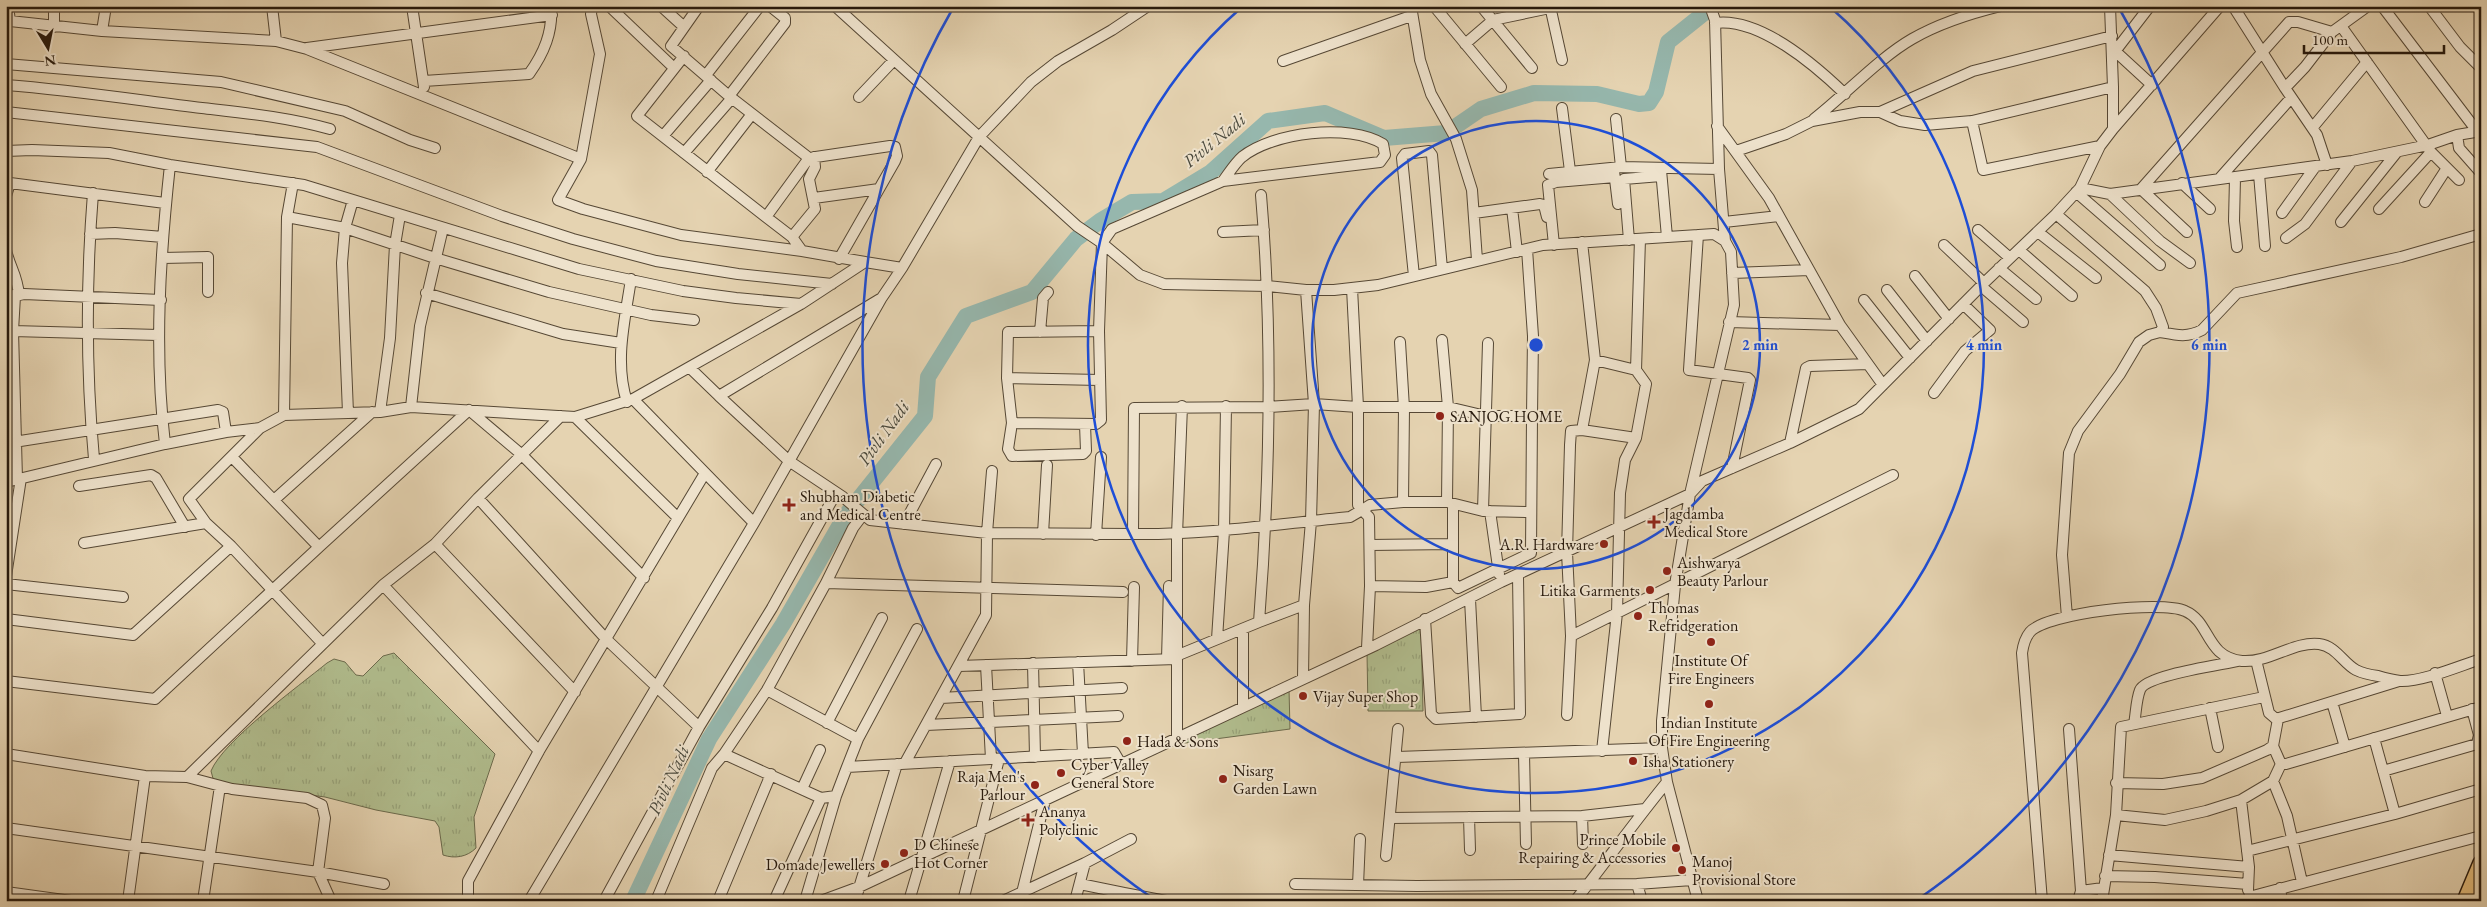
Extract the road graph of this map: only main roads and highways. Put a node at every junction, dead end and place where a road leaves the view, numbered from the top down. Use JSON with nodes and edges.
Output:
{"nodes":[{"id":1,"x":2481,"y":863,"type":"edge"},
{"id":2,"x":2465,"y":901,"type":"edge"}],
"edges":[{"from":1,"to":2,"type":"highway"}]}
